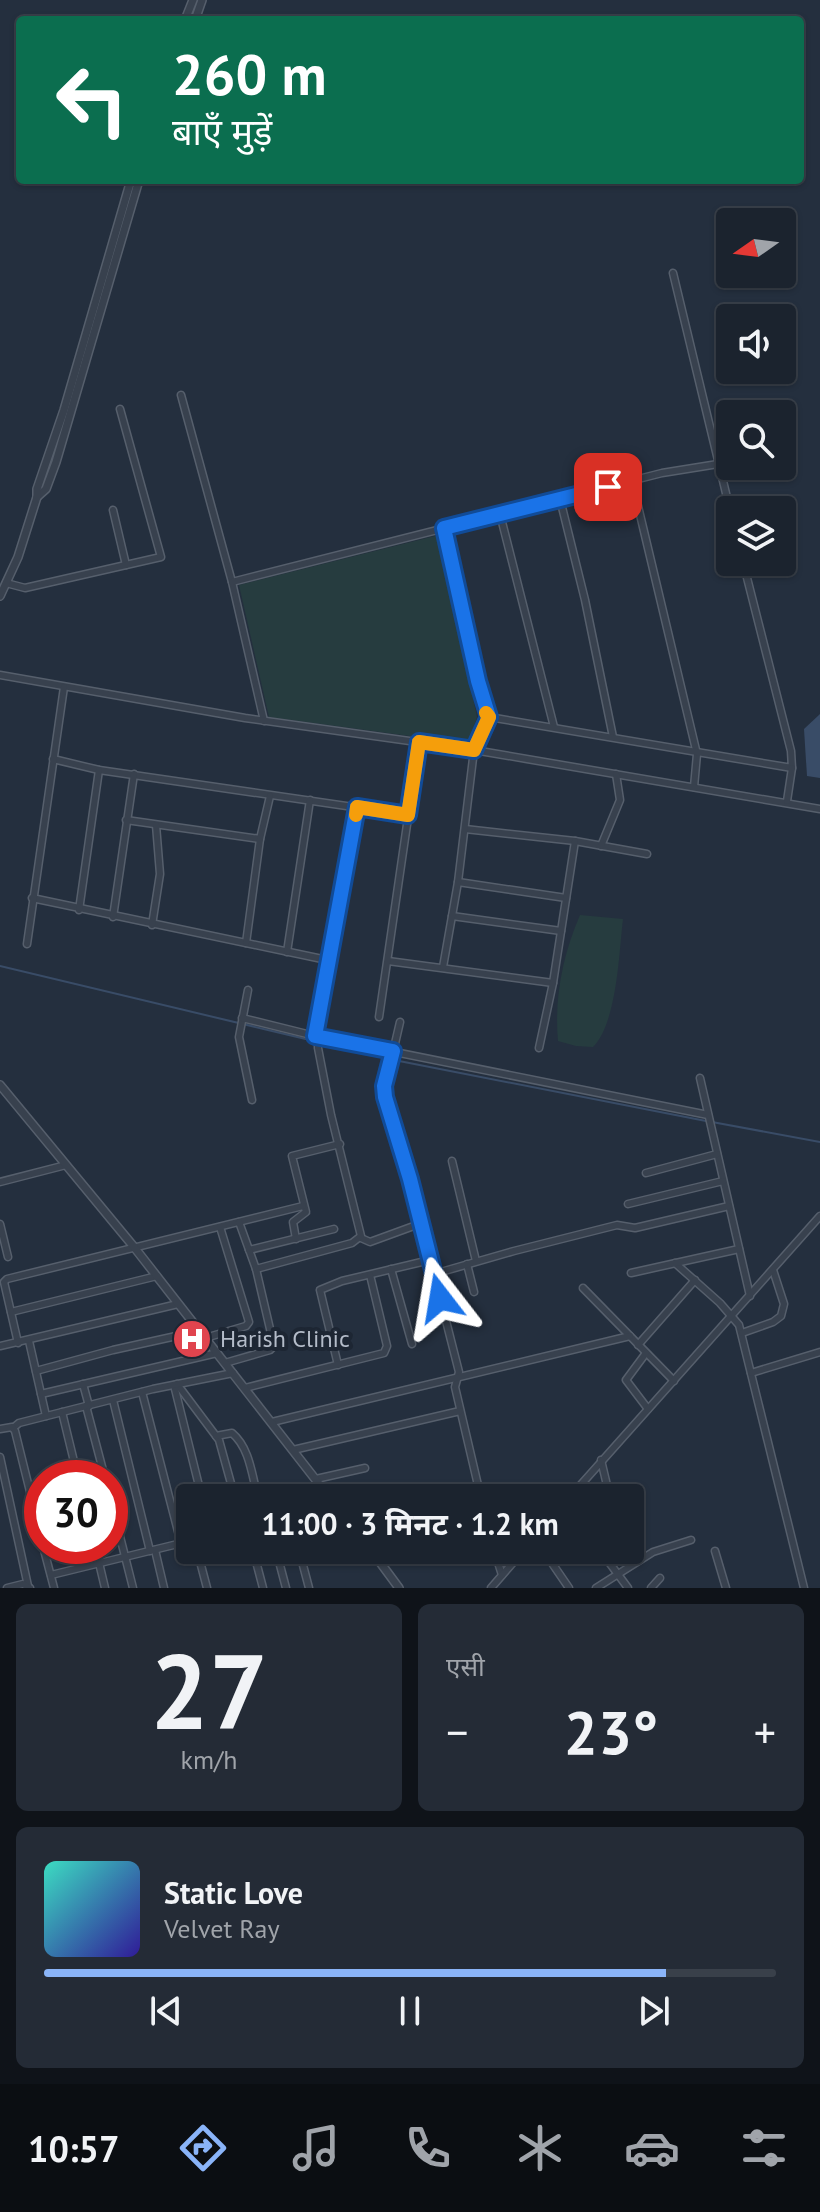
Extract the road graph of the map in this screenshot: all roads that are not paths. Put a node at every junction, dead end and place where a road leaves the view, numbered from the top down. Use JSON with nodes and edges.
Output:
{"nodes":[{"id":1,"x":130,"y":184,"type":"edge"},
{"id":2,"x":138,"y":184,"type":"edge"},
{"id":3,"x":673,"y":273,"type":"dead end"},
{"id":4,"x":181,"y":395,"type":"dead end"},
{"id":5,"x":120,"y":409,"type":"dead end"},
{"id":6,"x":716,"y":456,"type":"edge"},
{"id":7,"x":716,"y":464,"type":"edge"},
{"id":8,"x":632,"y":481,"type":"junction"},
{"id":9,"x":37,"y":497,"type":"junction"},
{"id":10,"x":560,"y":499,"type":"junction"},
{"id":11,"x":113,"y":510,"type":"dead end"},
{"id":12,"x":500,"y":514,"type":"junction"},
{"id":13,"x":444,"y":528,"type":"junction"},
{"id":14,"x":126,"y":565,"type":"junction"},
{"id":15,"x":747,"y":576,"type":"edge"},
{"id":16,"x":232,"y":582,"type":"junction"},
{"id":17,"x":6,"y":583,"type":"junction"},
{"id":18,"x":0,"y":596,"type":"edge"},
{"id":19,"x":0,"y":675,"type":"edge"},
{"id":20,"x":64,"y":687,"type":"junction"},
{"id":21,"x":489,"y":717,"type":"junction"},
{"id":22,"x":264,"y":721,"type":"junction"},
{"id":23,"x":554,"y":727,"type":"junction"},
{"id":24,"x":613,"y":737,"type":"junction"},
{"id":25,"x":419,"y":742,"type":"junction"},
{"id":26,"x":474,"y":750,"type":"junction"},
{"id":27,"x":697,"y":754,"type":"junction"},
{"id":28,"x":53,"y":759,"type":"junction"},
{"id":29,"x":792,"y":768,"type":"junction"},
{"id":30,"x":99,"y":770,"type":"junction"},
{"id":31,"x":134,"y":774,"type":"junction"},
{"id":32,"x":616,"y":774,"type":"junction"},
{"id":33,"x":694,"y":787,"type":"junction"},
{"id":34,"x":270,"y":796,"type":"junction"},
{"id":35,"x":310,"y":800,"type":"junction"},
{"id":36,"x":787,"y":801,"type":"junction"},
{"id":37,"x":357,"y":807,"type":"junction"},
{"id":38,"x":820,"y":809,"type":"edge"},
{"id":39,"x":408,"y":815,"type":"junction"},
{"id":40,"x":126,"y":820,"type":"junction"},
{"id":41,"x":156,"y":825,"type":"junction"},
{"id":42,"x":465,"y":829,"type":"junction"},
{"id":43,"x":260,"y":839,"type":"junction"},
{"id":44,"x":575,"y":841,"type":"junction"},
{"id":45,"x":601,"y":846,"type":"junction"},
{"id":46,"x":647,"y":854,"type":"dead end"},
{"id":47,"x":458,"y":882,"type":"junction"},
{"id":48,"x":32,"y":898,"type":"junction"},
{"id":49,"x":566,"y":898,"type":"junction"},
{"id":50,"x":79,"y":910,"type":"junction"},
{"id":51,"x":452,"y":916,"type":"junction"},
{"id":52,"x":113,"y":917,"type":"junction"},
{"id":53,"x":152,"y":925,"type":"junction"},
{"id":54,"x":561,"y":931,"type":"junction"},
{"id":55,"x":246,"y":943,"type":"junction"},
{"id":56,"x":27,"y":944,"type":"dead end"},
{"id":57,"x":287,"y":952,"type":"junction"},
{"id":58,"x":327,"y":960,"type":"junction"},
{"id":59,"x":388,"y":961,"type":"junction"},
{"id":60,"x":443,"y":967,"type":"junction"},
{"id":61,"x":553,"y":983,"type":"junction"},
{"id":62,"x":248,"y":990,"type":"dead end"},
{"id":63,"x":379,"y":1017,"type":"dead end"},
{"id":64,"x":242,"y":1019,"type":"junction"},
{"id":65,"x":400,"y":1022,"type":"dead end"},
{"id":66,"x":317,"y":1039,"type":"junction"},
{"id":67,"x":539,"y":1048,"type":"dead end"},
{"id":68,"x":392,"y":1053,"type":"junction"},
{"id":69,"x":700,"y":1078,"type":"dead end"},
{"id":70,"x":0,"y":1085,"type":"edge"},
{"id":71,"x":252,"y":1100,"type":"dead end"},
{"id":72,"x":709,"y":1120,"type":"junction"},
{"id":73,"x":340,"y":1144,"type":"junction"},
{"id":74,"x":717,"y":1154,"type":"junction"},
{"id":75,"x":452,"y":1161,"type":"dead end"},
{"id":76,"x":66,"y":1165,"type":"junction"},
{"id":77,"x":646,"y":1173,"type":"dead end"},
{"id":78,"x":723,"y":1181,"type":"junction"},
{"id":79,"x":0,"y":1182,"type":"edge"},
{"id":80,"x":628,"y":1204,"type":"dead end"},
{"id":81,"x":303,"y":1206,"type":"junction"},
{"id":82,"x":729,"y":1206,"type":"junction"},
{"id":83,"x":820,"y":1216,"type":"edge"},
{"id":84,"x":239,"y":1222,"type":"junction"},
{"id":85,"x":422,"y":1223,"type":"junction"},
{"id":86,"x":0,"y":1224,"type":"edge"},
{"id":87,"x":220,"y":1227,"type":"junction"},
{"id":88,"x":334,"y":1229,"type":"dead end"},
{"id":89,"x":361,"y":1238,"type":"junction"},
{"id":90,"x":296,"y":1239,"type":"junction"},
{"id":91,"x":134,"y":1247,"type":"junction"},
{"id":92,"x":739,"y":1249,"type":"junction"},
{"id":93,"x":249,"y":1250,"type":"junction"},
{"id":94,"x":8,"y":1257,"type":"dead end"},
{"id":95,"x":430,"y":1260,"type":"junction"},
{"id":96,"x":476,"y":1261,"type":"junction"},
{"id":97,"x":675,"y":1263,"type":"junction"},
{"id":98,"x":467,"y":1264,"type":"junction"},
{"id":99,"x":256,"y":1269,"type":"junction"},
{"id":100,"x":391,"y":1269,"type":"junction"},
{"id":101,"x":773,"y":1270,"type":"junction"},
{"id":102,"x":631,"y":1273,"type":"dead end"},
{"id":103,"x":434,"y":1274,"type":"junction"},
{"id":104,"x":370,"y":1275,"type":"junction"},
{"id":105,"x":157,"y":1276,"type":"junction"},
{"id":106,"x":695,"y":1280,"type":"junction"},
{"id":107,"x":583,"y":1288,"type":"dead end"},
{"id":108,"x":474,"y":1292,"type":"dead end"},
{"id":109,"x":750,"y":1296,"type":"junction"},
{"id":110,"x":178,"y":1304,"type":"junction"},
{"id":111,"x":11,"y":1312,"type":"junction"},
{"id":112,"x":732,"y":1316,"type":"junction"},
{"id":113,"x":742,"y":1333,"type":"junction"},
{"id":114,"x":202,"y":1335,"type":"junction"},
{"id":115,"x":630,"y":1336,"type":"junction"},
{"id":116,"x":29,"y":1341,"type":"junction"},
{"id":117,"x":18,"y":1343,"type":"junction"},
{"id":118,"x":412,"y":1344,"type":"dead end"},
{"id":119,"x":638,"y":1345,"type":"junction"},
{"id":120,"x":0,"y":1346,"type":"edge"},
{"id":121,"x":820,"y":1352,"type":"edge"},
{"id":122,"x":217,"y":1353,"type":"junction"},
{"id":123,"x":646,"y":1353,"type":"junction"},
{"id":124,"x":225,"y":1363,"type":"junction"},
{"id":125,"x":338,"y":1365,"type":"junction"},
{"id":126,"x":36,"y":1371,"type":"junction"},
{"id":127,"x":233,"y":1373,"type":"junction"},
{"id":128,"x":751,"y":1373,"type":"junction"},
{"id":129,"x":455,"y":1379,"type":"junction"},
{"id":130,"x":674,"y":1381,"type":"junction"},
{"id":131,"x":83,"y":1384,"type":"junction"},
{"id":132,"x":175,"y":1384,"type":"junction"},
{"id":133,"x":245,"y":1388,"type":"junction"},
{"id":134,"x":142,"y":1392,"type":"junction"},
{"id":135,"x":41,"y":1394,"type":"junction"},
{"id":136,"x":113,"y":1400,"type":"junction"},
{"id":137,"x":88,"y":1406,"type":"junction"},
{"id":138,"x":648,"y":1409,"type":"junction"},
{"id":139,"x":460,"y":1411,"type":"junction"},
{"id":140,"x":62,"y":1412,"type":"junction"},
{"id":141,"x":46,"y":1416,"type":"junction"},
{"id":142,"x":272,"y":1422,"type":"junction"},
{"id":143,"x":13,"y":1428,"type":"junction"},
{"id":144,"x":0,"y":1429,"type":"edge"},
{"id":145,"x":216,"y":1436,"type":"junction"},
{"id":146,"x":293,"y":1450,"type":"junction"},
{"id":147,"x":0,"y":1457,"type":"edge"},
{"id":148,"x":74,"y":1460,"type":"edge"},
{"id":149,"x":101,"y":1460,"type":"edge"},
{"id":150,"x":601,"y":1460,"type":"junction"},
{"id":151,"x":365,"y":1468,"type":"dead end"},
{"id":152,"x":24,"y":1470,"type":"edge"},
{"id":153,"x":316,"y":1479,"type":"junction"},
{"id":154,"x":199,"y":1484,"type":"edge"},
{"id":155,"x":231,"y":1484,"type":"edge"},
{"id":156,"x":254,"y":1484,"type":"edge"},
{"id":157,"x":320,"y":1484,"type":"edge"},
{"id":158,"x":478,"y":1484,"type":"edge"},
{"id":159,"x":581,"y":1484,"type":"edge"},
{"id":160,"x":607,"y":1484,"type":"edge"},
{"id":161,"x":176,"y":1524,"type":"edge"},
{"id":162,"x":691,"y":1540,"type":"dead end"},
{"id":163,"x":176,"y":1544,"type":"edge"},
{"id":164,"x":153,"y":1550,"type":"junction"},
{"id":165,"x":715,"y":1551,"type":"dead end"},
{"id":166,"x":128,"y":1556,"type":"edge"},
{"id":167,"x":48,"y":1564,"type":"edge"},
{"id":168,"x":96,"y":1564,"type":"edge"},
{"id":169,"x":100,"y":1564,"type":"edge"},
{"id":170,"x":127,"y":1564,"type":"edge"},
{"id":171,"x":201,"y":1564,"type":"edge"},
{"id":172,"x":257,"y":1564,"type":"edge"},
{"id":173,"x":280,"y":1564,"type":"edge"},
{"id":174,"x":303,"y":1564,"type":"edge"},
{"id":175,"x":381,"y":1564,"type":"edge"},
{"id":176,"x":498,"y":1564,"type":"edge"},
{"id":177,"x":512,"y":1564,"type":"edge"},
{"id":178,"x":553,"y":1564,"type":"edge"},
{"id":179,"x":610,"y":1564,"type":"edge"},
{"id":180,"x":617,"y":1574,"type":"junction"},
{"id":181,"x":51,"y":1575,"type":"junction"},
{"id":182,"x":502,"y":1575,"type":"junction"},
{"id":183,"x":660,"y":1578,"type":"dead end"},
{"id":184,"x":29,"y":1587,"type":"edge"},
{"id":185,"x":7,"y":1588,"type":"edge"},
{"id":186,"x":54,"y":1588,"type":"edge"},
{"id":187,"x":105,"y":1588,"type":"edge"},
{"id":188,"x":133,"y":1588,"type":"edge"},
{"id":189,"x":164,"y":1588,"type":"edge"},
{"id":190,"x":207,"y":1588,"type":"edge"},
{"id":191,"x":263,"y":1588,"type":"edge"},
{"id":192,"x":286,"y":1588,"type":"edge"},
{"id":193,"x":309,"y":1588,"type":"edge"},
{"id":194,"x":399,"y":1588,"type":"edge"},
{"id":195,"x":491,"y":1588,"type":"edge"},
{"id":196,"x":569,"y":1588,"type":"edge"},
{"id":197,"x":596,"y":1588,"type":"edge"},
{"id":198,"x":628,"y":1588,"type":"edge"},
{"id":199,"x":651,"y":1588,"type":"edge"},
{"id":200,"x":726,"y":1588,"type":"edge"},
{"id":201,"x":804,"y":1588,"type":"edge"}],
"edges":[{"from":1,"to":9,"type":"street"},
{"from":2,"to":9,"type":"street"},
{"from":3,"to":6,"type":"street"},
{"from":4,"to":16,"type":"street"},
{"from":5,"to":14,"type":"street"},
{"from":7,"to":8,"type":"street"},
{"from":8,"to":10,"type":"street"},
{"from":8,"to":27,"type":"street"},
{"from":9,"to":17,"type":"street"},
{"from":10,"to":12,"type":"street"},
{"from":10,"to":24,"type":"street"},
{"from":11,"to":14,"type":"street"},
{"from":12,"to":13,"type":"street"},
{"from":12,"to":23,"type":"street"},
{"from":13,"to":16,"type":"street"},
{"from":13,"to":21,"type":"street"},
{"from":14,"to":17,"type":"street"},
{"from":15,"to":29,"type":"street"},
{"from":16,"to":22,"type":"street"},
{"from":17,"to":18,"type":"street"},
{"from":19,"to":20,"type":"street"},
{"from":20,"to":22,"type":"street"},
{"from":20,"to":28,"type":"street"},
{"from":21,"to":23,"type":"street"},
{"from":21,"to":26,"type":"street"},
{"from":22,"to":25,"type":"street"},
{"from":23,"to":24,"type":"street"},
{"from":24,"to":27,"type":"street"},
{"from":25,"to":26,"type":"street"},
{"from":25,"to":39,"type":"street"},
{"from":26,"to":32,"type":"street"},
{"from":26,"to":42,"type":"street"},
{"from":27,"to":29,"type":"street"},
{"from":27,"to":33,"type":"street"},
{"from":28,"to":30,"type":"street"},
{"from":28,"to":48,"type":"street"},
{"from":29,"to":36,"type":"street"},
{"from":30,"to":31,"type":"street"},
{"from":30,"to":50,"type":"street"},
{"from":31,"to":34,"type":"street"},
{"from":31,"to":40,"type":"street"},
{"from":32,"to":33,"type":"street"},
{"from":32,"to":45,"type":"street"},
{"from":33,"to":36,"type":"street"},
{"from":34,"to":35,"type":"street"},
{"from":34,"to":43,"type":"street"},
{"from":35,"to":37,"type":"street"},
{"from":35,"to":57,"type":"street"},
{"from":36,"to":38,"type":"street"},
{"from":37,"to":39,"type":"street"},
{"from":37,"to":58,"type":"street"},
{"from":39,"to":59,"type":"street"},
{"from":40,"to":41,"type":"street"},
{"from":40,"to":52,"type":"street"},
{"from":41,"to":43,"type":"street"},
{"from":41,"to":53,"type":"street"},
{"from":42,"to":44,"type":"street"},
{"from":42,"to":47,"type":"street"},
{"from":43,"to":55,"type":"street"},
{"from":44,"to":45,"type":"street"},
{"from":44,"to":49,"type":"street"},
{"from":45,"to":46,"type":"street"},
{"from":47,"to":49,"type":"street"},
{"from":47,"to":51,"type":"street"},
{"from":48,"to":50,"type":"street"},
{"from":48,"to":56,"type":"street"},
{"from":49,"to":54,"type":"street"},
{"from":50,"to":52,"type":"street"},
{"from":51,"to":54,"type":"street"},
{"from":51,"to":60,"type":"street"},
{"from":52,"to":53,"type":"street"},
{"from":53,"to":55,"type":"street"},
{"from":54,"to":61,"type":"street"},
{"from":55,"to":57,"type":"street"},
{"from":57,"to":58,"type":"street"},
{"from":58,"to":66,"type":"street"},
{"from":59,"to":60,"type":"street"},
{"from":59,"to":63,"type":"street"},
{"from":60,"to":61,"type":"street"},
{"from":61,"to":67,"type":"street"},
{"from":62,"to":64,"type":"street"},
{"from":64,"to":66,"type":"street"},
{"from":64,"to":71,"type":"street"},
{"from":65,"to":68,"type":"street"},
{"from":66,"to":68,"type":"street"},
{"from":66,"to":73,"type":"street"},
{"from":68,"to":72,"type":"street"},
{"from":68,"to":85,"type":"street"},
{"from":69,"to":72,"type":"street"},
{"from":70,"to":76,"type":"street"},
{"from":72,"to":74,"type":"street"},
{"from":73,"to":81,"type":"street"},
{"from":73,"to":89,"type":"street"},
{"from":74,"to":77,"type":"street"},
{"from":74,"to":78,"type":"street"},
{"from":75,"to":96,"type":"street"},
{"from":76,"to":79,"type":"street"},
{"from":76,"to":91,"type":"street"},
{"from":78,"to":80,"type":"street"},
{"from":78,"to":82,"type":"street"},
{"from":81,"to":84,"type":"street"},
{"from":81,"to":90,"type":"street"},
{"from":82,"to":92,"type":"street"},
{"from":82,"to":96,"type":"street"},
{"from":83,"to":101,"type":"street"},
{"from":84,"to":87,"type":"street"},
{"from":84,"to":93,"type":"street"},
{"from":85,"to":89,"type":"street"},
{"from":85,"to":95,"type":"street"},
{"from":86,"to":94,"type":"street"},
{"from":87,"to":91,"type":"street"},
{"from":87,"to":114,"type":"street"},
{"from":88,"to":90,"type":"street"},
{"from":89,"to":99,"type":"street"},
{"from":90,"to":93,"type":"street"},
{"from":91,"to":105,"type":"street"},
{"from":91,"to":111,"type":"street"},
{"from":92,"to":97,"type":"street"},
{"from":92,"to":109,"type":"street"},
{"from":93,"to":99,"type":"street"},
{"from":95,"to":100,"type":"street"},
{"from":95,"to":103,"type":"street"},
{"from":96,"to":98,"type":"street"},
{"from":97,"to":102,"type":"street"},
{"from":97,"to":106,"type":"street"},
{"from":98,"to":103,"type":"street"},
{"from":98,"to":108,"type":"street"},
{"from":99,"to":124,"type":"street"},
{"from":100,"to":104,"type":"street"},
{"from":100,"to":118,"type":"street"},
{"from":101,"to":109,"type":"street"},
{"from":101,"to":113,"type":"street"},
{"from":103,"to":129,"type":"street"},
{"from":104,"to":125,"type":"street"},
{"from":104,"to":125,"type":"street"},
{"from":105,"to":110,"type":"street"},
{"from":105,"to":111,"type":"street"},
{"from":106,"to":112,"type":"street"},
{"from":106,"to":119,"type":"street"},
{"from":107,"to":115,"type":"street"},
{"from":109,"to":112,"type":"street"},
{"from":110,"to":114,"type":"street"},
{"from":110,"to":116,"type":"street"},
{"from":111,"to":117,"type":"street"},
{"from":112,"to":113,"type":"street"},
{"from":112,"to":130,"type":"street"},
{"from":113,"to":128,"type":"street"},
{"from":114,"to":122,"type":"street"},
{"from":114,"to":126,"type":"street"},
{"from":115,"to":119,"type":"street"},
{"from":115,"to":129,"type":"street"},
{"from":116,"to":117,"type":"street"},
{"from":116,"to":126,"type":"street"},
{"from":117,"to":120,"type":"street"},
{"from":119,"to":123,"type":"street"},
{"from":121,"to":128,"type":"street"},
{"from":122,"to":124,"type":"street"},
{"from":122,"to":131,"type":"street"},
{"from":123,"to":130,"type":"street"},
{"from":123,"to":138,"type":"street"},
{"from":124,"to":127,"type":"street"},
{"from":125,"to":133,"type":"street"},
{"from":126,"to":135,"type":"street"},
{"from":127,"to":132,"type":"street"},
{"from":127,"to":133,"type":"street"},
{"from":128,"to":201,"type":"street"},
{"from":129,"to":139,"type":"street"},
{"from":129,"to":142,"type":"street"},
{"from":130,"to":138,"type":"street"},
{"from":131,"to":135,"type":"street"},
{"from":131,"to":137,"type":"street"},
{"from":132,"to":134,"type":"street"},
{"from":132,"to":145,"type":"street"},
{"from":132,"to":154,"type":"street"},
{"from":133,"to":142,"type":"street"},
{"from":134,"to":136,"type":"street"},
{"from":134,"to":161,"type":"street"},
{"from":135,"to":141,"type":"street"},
{"from":136,"to":137,"type":"street"},
{"from":136,"to":164,"type":"street"},
{"from":137,"to":140,"type":"street"},
{"from":137,"to":149,"type":"street"},
{"from":138,"to":150,"type":"street"},
{"from":139,"to":146,"type":"street"},
{"from":139,"to":158,"type":"street"},
{"from":140,"to":141,"type":"street"},
{"from":140,"to":148,"type":"street"},
{"from":141,"to":143,"type":"street"},
{"from":142,"to":146,"type":"street"},
{"from":143,"to":144,"type":"street"},
{"from":143,"to":152,"type":"street"},
{"from":145,"to":155,"type":"street"},
{"from":145,"to":156,"type":"street"},
{"from":146,"to":153,"type":"street"},
{"from":147,"to":184,"type":"street"},
{"from":150,"to":159,"type":"street"},
{"from":150,"to":160,"type":"street"},
{"from":151,"to":153,"type":"street"},
{"from":153,"to":157,"type":"street"},
{"from":162,"to":180,"type":"street"},
{"from":163,"to":164,"type":"street"},
{"from":164,"to":166,"type":"street"},
{"from":164,"to":189,"type":"street"},
{"from":165,"to":200,"type":"street"},
{"from":167,"to":181,"type":"street"},
{"from":168,"to":181,"type":"street"},
{"from":169,"to":187,"type":"street"},
{"from":170,"to":188,"type":"street"},
{"from":171,"to":190,"type":"street"},
{"from":172,"to":191,"type":"street"},
{"from":173,"to":192,"type":"street"},
{"from":174,"to":193,"type":"street"},
{"from":175,"to":194,"type":"street"},
{"from":176,"to":182,"type":"street"},
{"from":177,"to":182,"type":"street"},
{"from":178,"to":196,"type":"street"},
{"from":179,"to":180,"type":"street"},
{"from":180,"to":197,"type":"street"},
{"from":180,"to":198,"type":"street"},
{"from":181,"to":186,"type":"street"},
{"from":182,"to":195,"type":"street"},
{"from":183,"to":199,"type":"street"},
{"from":184,"to":185,"type":"street"}]}
